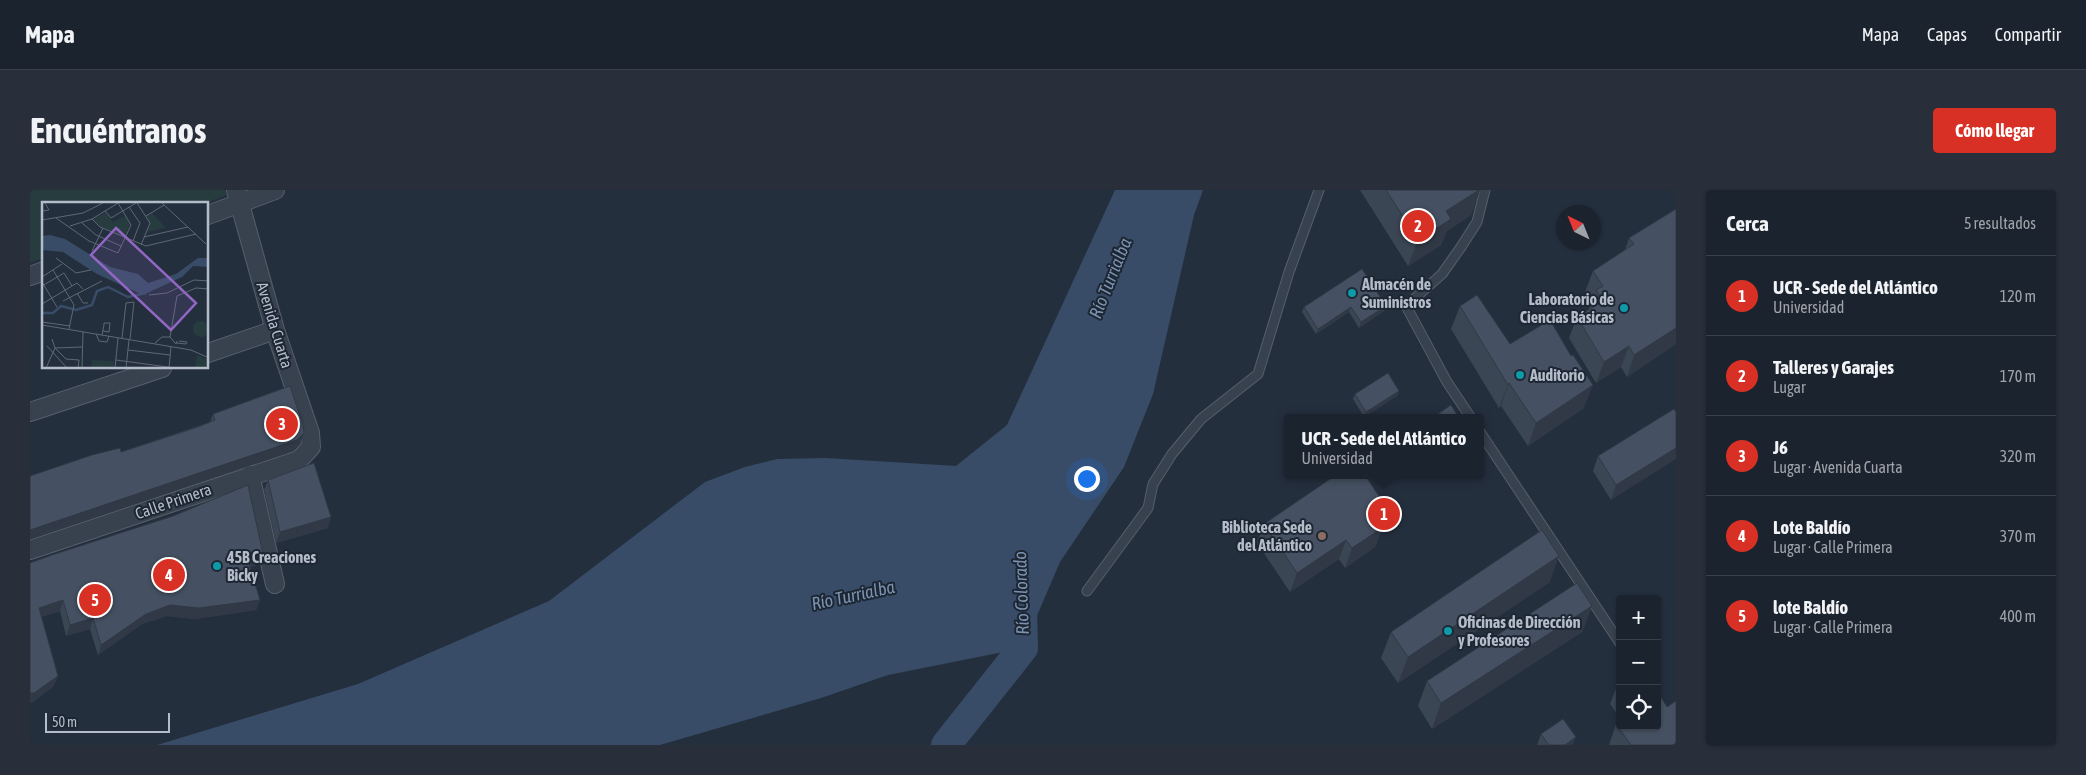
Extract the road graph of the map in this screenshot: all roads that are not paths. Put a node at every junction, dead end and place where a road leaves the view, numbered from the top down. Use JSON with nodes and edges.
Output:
{"nodes":[{"id":1,"x":275,"y":190,"type":"edge"},
{"id":2,"x":1319,"y":190,"type":"edge"},
{"id":3,"x":1485,"y":190,"type":"edge"},
{"id":4,"x":239,"y":196,"type":"edge"},
{"id":5,"x":209,"y":213,"type":"edge"},
{"id":6,"x":42,"y":272,"type":"edge"},
{"id":7,"x":30,"y":276,"type":"edge"},
{"id":8,"x":275,"y":330,"type":"junction"},
{"id":9,"x":209,"y":352,"type":"edge"},
{"id":10,"x":159,"y":369,"type":"edge"},
{"id":11,"x":30,"y":412,"type":"edge"},
{"id":12,"x":1468,"y":414,"type":"edge"},
{"id":13,"x":1484,"y":438,"type":"edge"},
{"id":14,"x":311,"y":447,"type":"joint"},
{"id":15,"x":250,"y":474,"type":"junction"},
{"id":16,"x":30,"y":550,"type":"edge"},
{"id":17,"x":276,"y":584,"type":"dead end"},
{"id":18,"x":1088,"y":591,"type":"dead end"},
{"id":19,"x":1618,"y":640,"type":"edge"}],
"edges":[{"from":1,"to":4,"type":"street"},
{"from":2,"to":18,"type":"lane"},
{"from":3,"to":12,"type":"lane"},
{"from":4,"to":5,"type":"street"},
{"from":4,"to":8,"type":"street","name":"Avenida Cuarta"},
{"from":6,"to":7,"type":"street"},
{"from":8,"to":9,"type":"street"},
{"from":8,"to":14,"type":"street","name":"Avenida Cuarta"},
{"from":10,"to":11,"type":"street"},
{"from":13,"to":19,"type":"lane"},
{"from":14,"to":15,"type":"street","name":"Calle Primera"},
{"from":15,"to":16,"type":"street","name":"Calle Primera"},
{"from":15,"to":17,"type":"street"}]}
